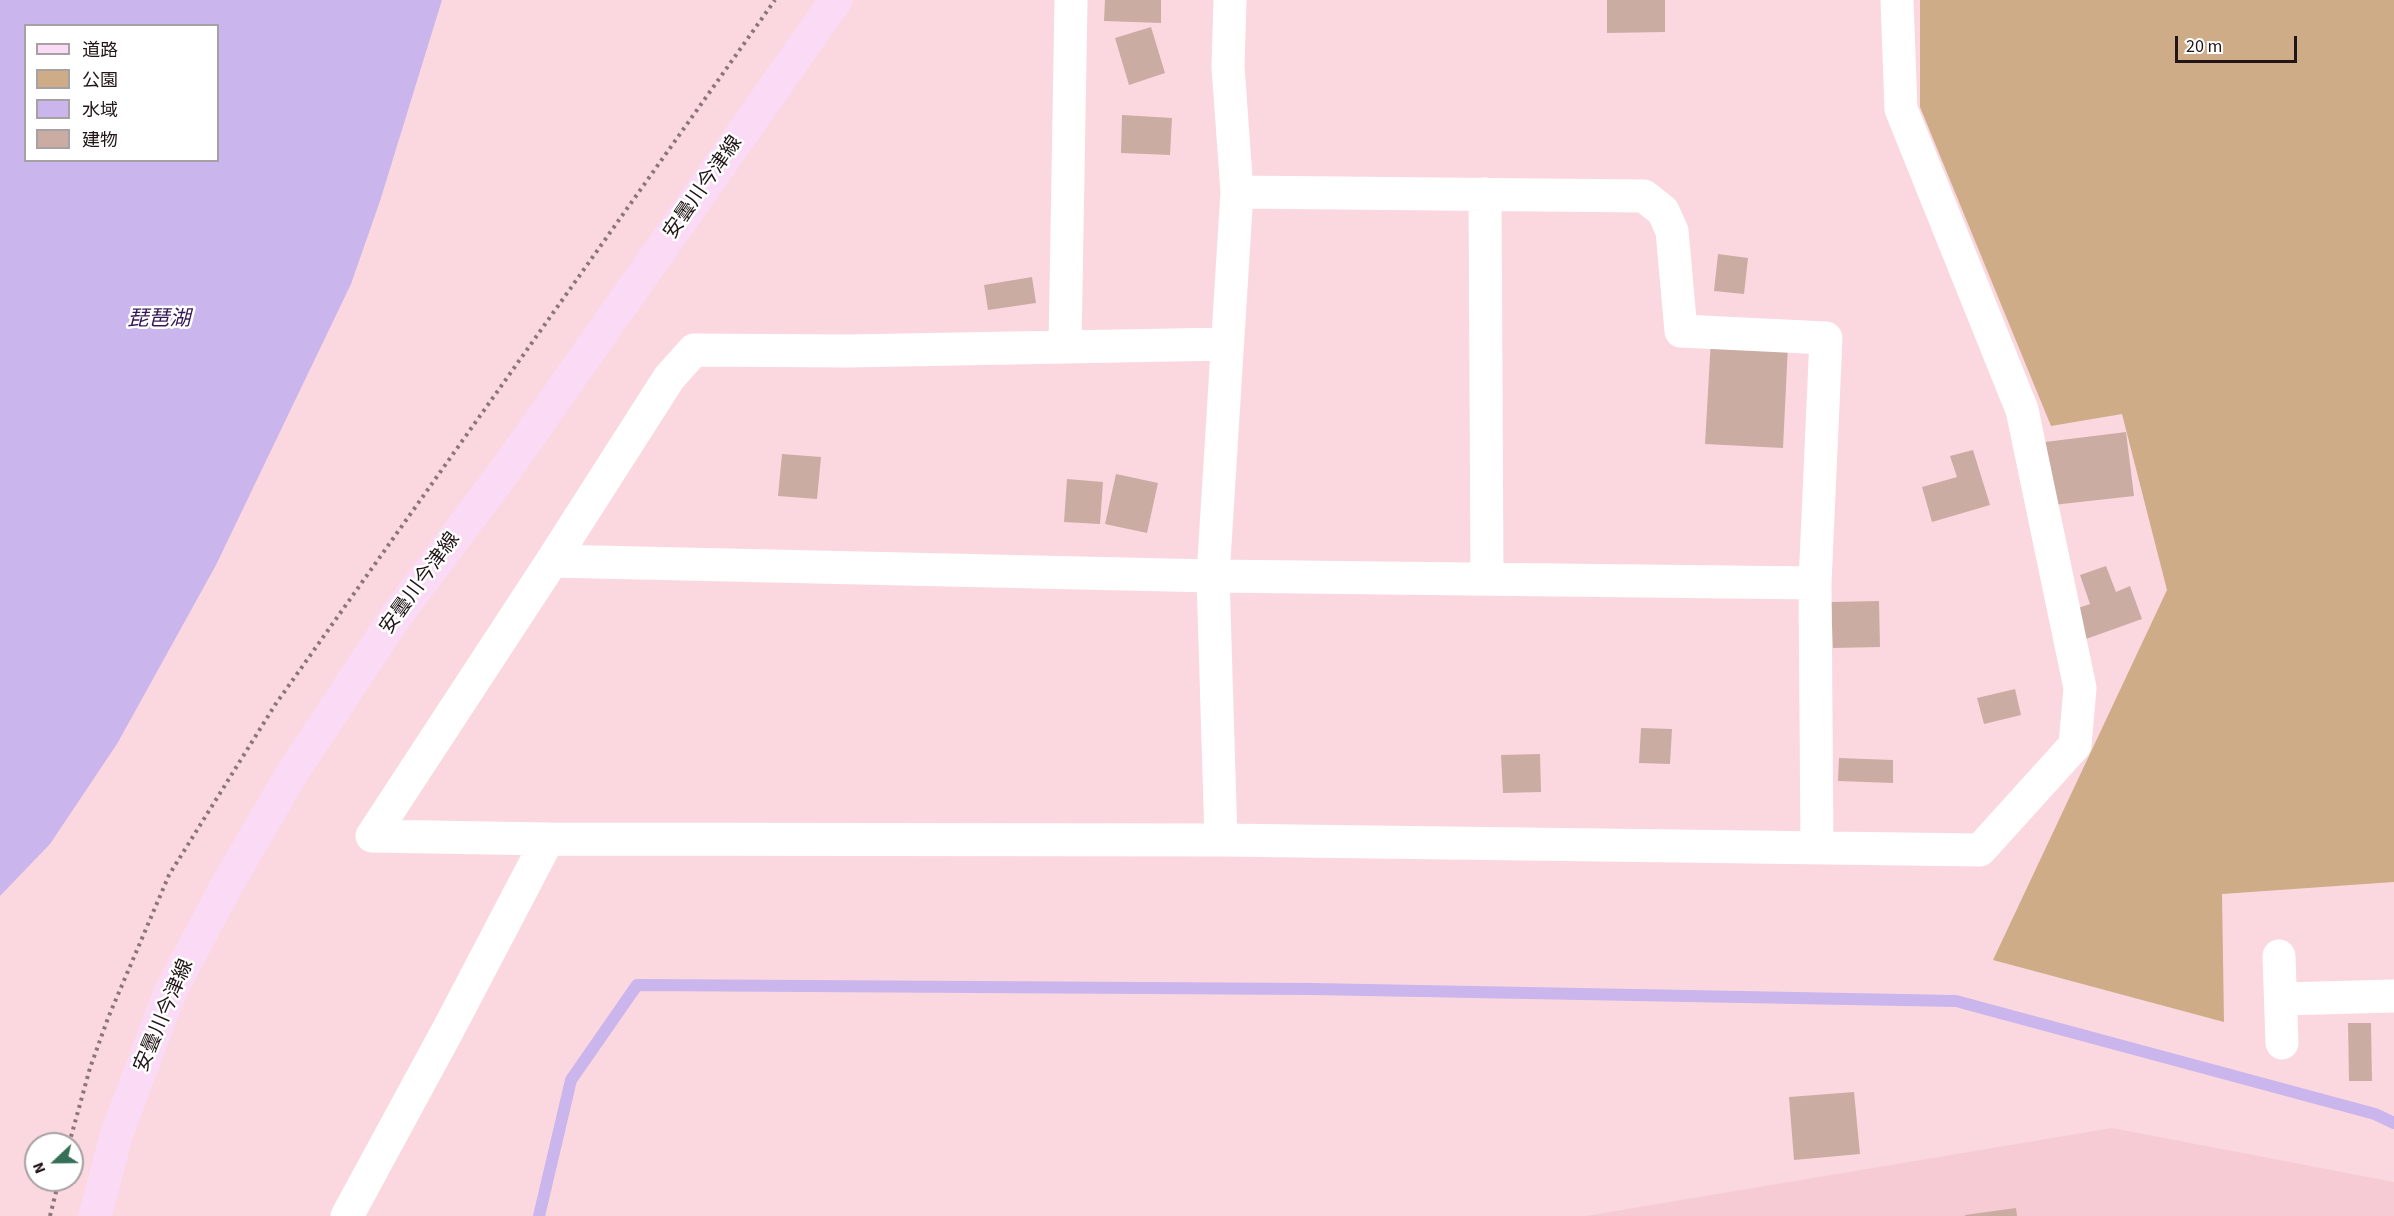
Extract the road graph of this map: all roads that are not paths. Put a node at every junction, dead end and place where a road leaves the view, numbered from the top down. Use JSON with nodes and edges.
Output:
{"nodes":[{"id":1,"x":836,"y":0,"type":"edge"},
{"id":2,"x":1071,"y":0,"type":"edge"},
{"id":3,"x":1230,"y":0,"type":"edge"},
{"id":4,"x":1897,"y":0,"type":"edge"},
{"id":5,"x":1237,"y":192,"type":"junction"},
{"id":6,"x":1485,"y":194,"type":"junction"},
{"id":7,"x":1227,"y":344,"type":"junction"},
{"id":8,"x":1065,"y":347,"type":"junction"},
{"id":9,"x":552,"y":561,"type":"junction"},
{"id":10,"x":1213,"y":576,"type":"junction"},
{"id":11,"x":1487,"y":579,"type":"junction"},
{"id":12,"x":1815,"y":583,"type":"junction"},
{"id":13,"x":548,"y":839,"type":"junction"},
{"id":14,"x":1221,"y":840,"type":"junction"},
{"id":15,"x":1817,"y":848,"type":"junction"},
{"id":16,"x":2279,"y":956,"type":"dead end"},
{"id":17,"x":2394,"y":996,"type":"edge"},
{"id":18,"x":2281,"y":999,"type":"junction"},
{"id":19,"x":2282,"y":1043,"type":"dead end"},
{"id":20,"x":95,"y":1216,"type":"edge"},
{"id":21,"x":347,"y":1216,"type":"edge"}],
"edges":[{"from":1,"to":20,"type":"main road","name":"安曇川今津線"},
{"from":2,"to":8,"type":"street"},
{"from":3,"to":5,"type":"street"},
{"from":4,"to":15,"type":"street"},
{"from":5,"to":6,"type":"street"},
{"from":5,"to":7,"type":"street"},
{"from":6,"to":11,"type":"street"},
{"from":6,"to":12,"type":"street"},
{"from":7,"to":8,"type":"street"},
{"from":7,"to":10,"type":"street"},
{"from":8,"to":9,"type":"street"},
{"from":9,"to":10,"type":"street"},
{"from":9,"to":13,"type":"street"},
{"from":10,"to":11,"type":"street"},
{"from":10,"to":14,"type":"street"},
{"from":11,"to":12,"type":"street"},
{"from":12,"to":15,"type":"street"},
{"from":13,"to":14,"type":"street"},
{"from":13,"to":21,"type":"street"},
{"from":14,"to":15,"type":"street"},
{"from":16,"to":18,"type":"street"},
{"from":17,"to":18,"type":"street"},
{"from":18,"to":19,"type":"street"}]}
